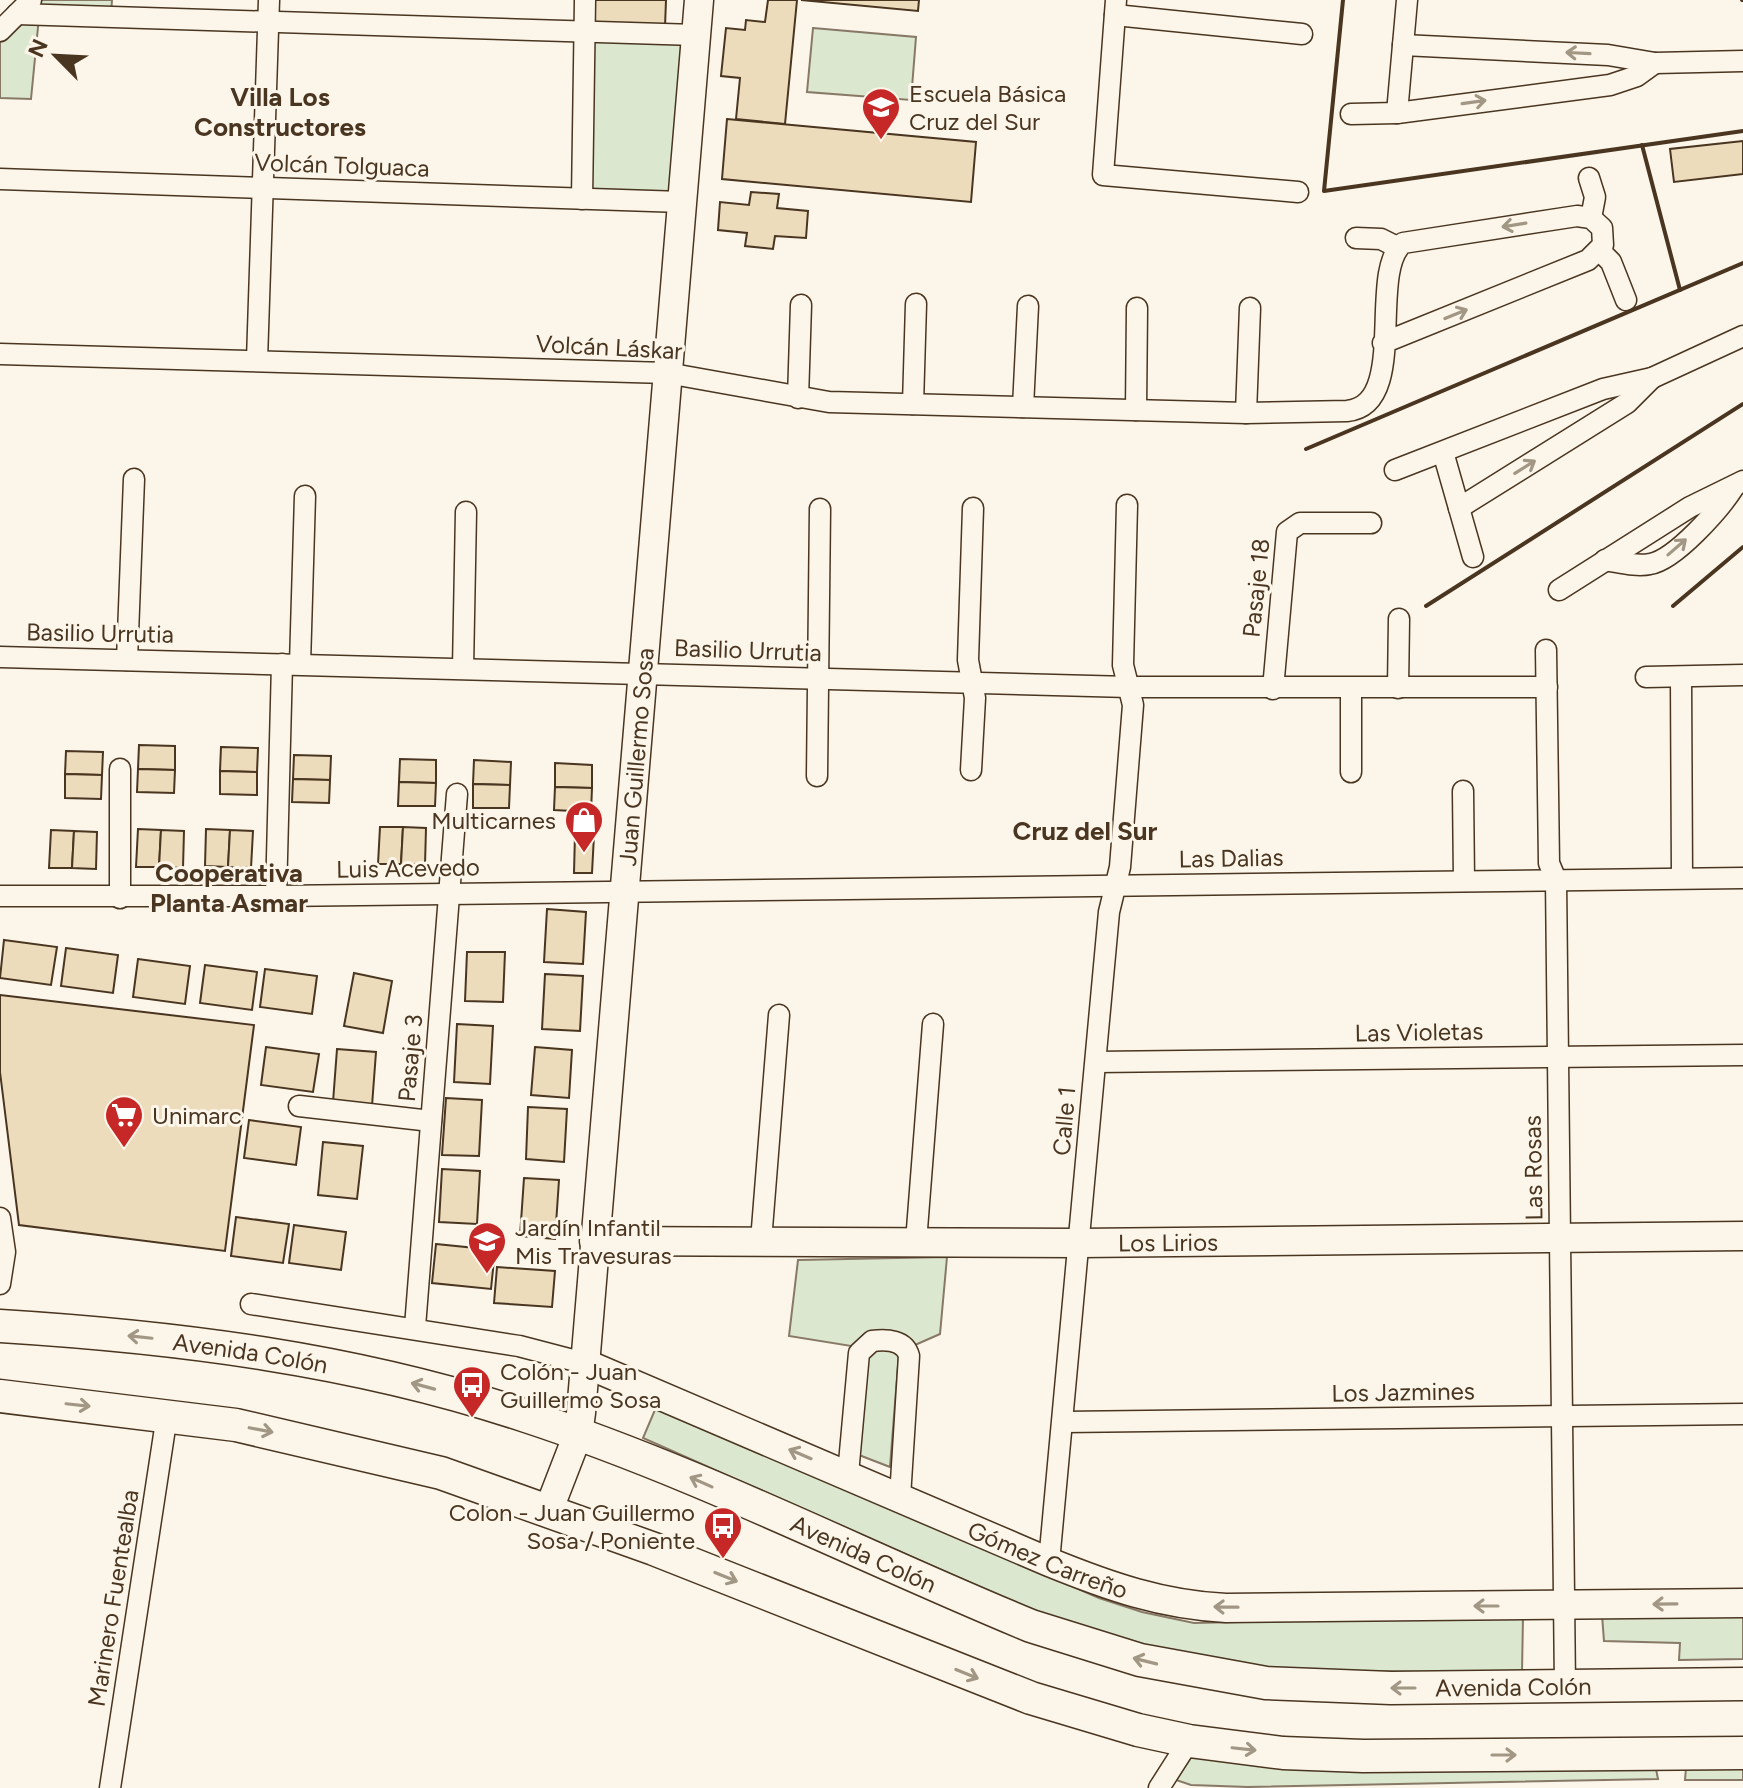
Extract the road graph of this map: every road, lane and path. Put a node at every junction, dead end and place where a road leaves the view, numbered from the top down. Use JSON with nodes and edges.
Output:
{"nodes":[{"id":1,"x":269,"y":0,"type":"edge"},
{"id":2,"x":585,"y":0,"type":"edge"},
{"id":3,"x":699,"y":0,"type":"edge"},
{"id":4,"x":1407,"y":0,"type":"edge"},
{"id":5,"x":24,"y":7,"type":"edge"},
{"id":6,"x":1116,"y":8,"type":"edge"},
{"id":7,"x":269,"y":22,"type":"junction"},
{"id":8,"x":0,"y":31,"type":"edge"},
{"id":9,"x":585,"y":31,"type":"junction"},
{"id":10,"x":1302,"y":34,"type":"dead end"},
{"id":11,"x":696,"y":35,"type":"junction"},
{"id":12,"x":1403,"y":45,"type":"junction"},
{"id":13,"x":1743,"y":61,"type":"edge"},
{"id":14,"x":1655,"y":63,"type":"junction"},
{"id":15,"x":1397,"y":113,"type":"junction"},
{"id":16,"x":1351,"y":114,"type":"dead end"},
{"id":17,"x":1589,"y":178,"type":"dead end"},
{"id":18,"x":0,"y":179,"type":"edge"},
{"id":19,"x":262,"y":188,"type":"junction"},
{"id":20,"x":1298,"y":192,"type":"dead end"},
{"id":21,"x":582,"y":199,"type":"junction"},
{"id":22,"x":682,"y":202,"type":"junction"},
{"id":23,"x":1591,"y":218,"type":"junction"},
{"id":24,"x":1356,"y":238,"type":"dead end"},
{"id":25,"x":1397,"y":247,"type":"junction"},
{"id":26,"x":1600,"y":251,"type":"junction"},
{"id":27,"x":1626,"y":300,"type":"dead end"},
{"id":28,"x":916,"y":304,"type":"dead end"},
{"id":29,"x":801,"y":305,"type":"dead end"},
{"id":30,"x":1028,"y":306,"type":"dead end"},
{"id":31,"x":1137,"y":308,"type":"dead end"},
{"id":32,"x":1250,"y":308,"type":"dead end"},
{"id":33,"x":1743,"y":336,"type":"edge"},
{"id":34,"x":1383,"y":343,"type":"junction"},
{"id":35,"x":0,"y":354,"type":"edge"},
{"id":36,"x":257,"y":360,"type":"junction"},
{"id":37,"x":667,"y":373,"type":"junction"},
{"id":38,"x":1652,"y":378,"type":"junction"},
{"id":39,"x":798,"y":398,"type":"junction"},
{"id":40,"x":913,"y":404,"type":"junction"},
{"id":41,"x":1023,"y":407,"type":"junction"},
{"id":42,"x":1136,"y":410,"type":"junction"},
{"id":43,"x":1246,"y":413,"type":"junction"},
{"id":44,"x":1443,"y":452,"type":"junction"},
{"id":45,"x":1395,"y":470,"type":"dead end"},
{"id":46,"x":134,"y":479,"type":"dead end"},
{"id":47,"x":1739,"y":484,"type":"edge"},
{"id":48,"x":305,"y":496,"type":"dead end"},
{"id":49,"x":1127,"y":505,"type":"dead end"},
{"id":50,"x":973,"y":508,"type":"dead end"},
{"id":51,"x":1459,"y":508,"type":"junction"},
{"id":52,"x":820,"y":509,"type":"dead end"},
{"id":53,"x":466,"y":512,"type":"dead end"},
{"id":54,"x":1371,"y":523,"type":"dead end"},
{"id":55,"x":1473,"y":557,"type":"dead end"},
{"id":56,"x":1605,"y":560,"type":"junction"},
{"id":57,"x":1559,"y":590,"type":"dead end"},
{"id":58,"x":1399,"y":619,"type":"dead end"},
{"id":59,"x":1546,"y":650,"type":"dead end"},
{"id":60,"x":0,"y":657,"type":"edge"},
{"id":61,"x":127,"y":660,"type":"junction"},
{"id":62,"x":291,"y":664,"type":"junction"},
{"id":63,"x":463,"y":668,"type":"junction"},
{"id":64,"x":643,"y":673,"type":"junction"},
{"id":65,"x":1743,"y":675,"type":"edge"},
{"id":66,"x":1646,"y":677,"type":"dead end"},
{"id":67,"x":1681,"y":677,"type":"junction"},
{"id":68,"x":819,"y":678,"type":"junction"},
{"id":69,"x":972,"y":682,"type":"junction"},
{"id":70,"x":1129,"y":687,"type":"junction"},
{"id":71,"x":1547,"y":687,"type":"junction"},
{"id":72,"x":1398,"y":688,"type":"junction"},
{"id":73,"x":1273,"y":689,"type":"junction"},
{"id":74,"x":1351,"y":689,"type":"junction"},
{"id":75,"x":120,"y":769,"type":"dead end"},
{"id":76,"x":971,"y":770,"type":"dead end"},
{"id":77,"x":1351,"y":772,"type":"dead end"},
{"id":78,"x":817,"y":776,"type":"dead end"},
{"id":79,"x":1463,"y":791,"type":"dead end"},
{"id":80,"x":457,"y":794,"type":"dead end"},
{"id":81,"x":1682,"y":878,"type":"junction"},
{"id":82,"x":1743,"y":878,"type":"edge"},
{"id":83,"x":1556,"y":880,"type":"junction"},
{"id":84,"x":1464,"y":881,"type":"junction"},
{"id":85,"x":1116,"y":885,"type":"junction"},
{"id":86,"x":624,"y":891,"type":"junction"},
{"id":87,"x":450,"y":894,"type":"junction"},
{"id":88,"x":0,"y":896,"type":"edge"},
{"id":89,"x":276,"y":896,"type":"junction"},
{"id":90,"x":120,"y":898,"type":"junction"},
{"id":91,"x":779,"y":1015,"type":"dead end"},
{"id":92,"x":933,"y":1024,"type":"dead end"},
{"id":93,"x":1743,"y":1055,"type":"edge"},
{"id":94,"x":1558,"y":1057,"type":"junction"},
{"id":95,"x":1096,"y":1062,"type":"junction"},
{"id":96,"x":299,"y":1106,"type":"dead end"},
{"id":97,"x":431,"y":1121,"type":"junction"},
{"id":98,"x":0,"y":1218,"type":"edge"},
{"id":99,"x":1743,"y":1236,"type":"edge"},
{"id":100,"x":1560,"y":1238,"type":"junction"},
{"id":101,"x":594,"y":1241,"type":"junction"},
{"id":102,"x":761,"y":1241,"type":"junction"},
{"id":103,"x":916,"y":1242,"type":"junction"},
{"id":104,"x":1080,"y":1243,"type":"junction"},
{"id":105,"x":0,"y":1284,"type":"edge"},
{"id":106,"x":251,"y":1304,"type":"dead end"},
{"id":107,"x":0,"y":1326,"type":"edge"},
{"id":108,"x":415,"y":1327,"type":"junction"},
{"id":109,"x":584,"y":1363,"type":"junction"},
{"id":110,"x":0,"y":1396,"type":"edge"},
{"id":111,"x":1743,"y":1414,"type":"edge"},
{"id":112,"x":167,"y":1415,"type":"junction"},
{"id":113,"x":1562,"y":1416,"type":"junction"},
{"id":114,"x":1064,"y":1422,"type":"junction"},
{"id":115,"x":578,"y":1434,"type":"junction"},
{"id":116,"x":848,"y":1474,"type":"junction"},
{"id":117,"x":900,"y":1497,"type":"junction"},
{"id":118,"x":549,"y":1509,"type":"junction"},
{"id":119,"x":1049,"y":1562,"type":"junction"},
{"id":120,"x":1743,"y":1603,"type":"edge"},
{"id":121,"x":1564,"y":1606,"type":"junction"},
{"id":122,"x":1743,"y":1684,"type":"edge"},
{"id":123,"x":1565,"y":1687,"type":"junction"},
{"id":124,"x":1189,"y":1741,"type":"junction"},
{"id":125,"x":1743,"y":1753,"type":"edge"},
{"id":126,"x":110,"y":1788,"type":"edge"},
{"id":127,"x":1159,"y":1788,"type":"edge"}],
"edges":[{"from":1,"to":7,"type":"street"},
{"from":2,"to":9,"type":"street"},
{"from":3,"to":11,"type":"street","name":"Juan Guillermo Sosa"},
{"from":4,"to":12,"type":"street"},
{"from":5,"to":7,"type":"street"},
{"from":5,"to":8,"type":"street"},
{"from":6,"to":10,"type":"street"},
{"from":6,"to":20,"type":"street"},
{"from":7,"to":9,"type":"street"},
{"from":7,"to":19,"type":"street"},
{"from":9,"to":11,"type":"street"},
{"from":9,"to":21,"type":"street"},
{"from":11,"to":22,"type":"street","name":"Juan Guillermo Sosa"},
{"from":14,"to":12,"type":"street","one_way":true},
{"from":12,"to":15,"type":"street"},
{"from":13,"to":14,"type":"street"},
{"from":15,"to":14,"type":"street","one_way":true},
{"from":15,"to":16,"type":"street"},
{"from":17,"to":23,"type":"street"},
{"from":18,"to":19,"type":"street","name":"Volcán Tolguaca"},
{"from":19,"to":21,"type":"street","name":"Volcán Tolguaca"},
{"from":19,"to":36,"type":"street"},
{"from":21,"to":22,"type":"street","name":"Volcán Tolguaca"},
{"from":22,"to":37,"type":"street","name":"Juan Guillermo Sosa"},
{"from":23,"to":25,"type":"street","one_way":true},
{"from":23,"to":26,"type":"street"},
{"from":24,"to":25,"type":"street"},
{"from":25,"to":34,"type":"street"},
{"from":26,"to":27,"type":"street"},
{"from":34,"to":26,"type":"street","one_way":true},
{"from":28,"to":40,"type":"street"},
{"from":29,"to":39,"type":"street"},
{"from":30,"to":41,"type":"street"},
{"from":31,"to":42,"type":"street"},
{"from":32,"to":43,"type":"street"},
{"from":33,"to":38,"type":"street"},
{"from":34,"to":43,"type":"street","name":"Volcán Láskar"},
{"from":35,"to":36,"type":"street","name":"Volcán Láskar"},
{"from":36,"to":37,"type":"street","name":"Volcán Láskar"},
{"from":37,"to":39,"type":"street","name":"Volcán Láskar"},
{"from":37,"to":64,"type":"street","name":"Juan Guillermo Sosa"},
{"from":38,"to":44,"type":"street"},
{"from":51,"to":38,"type":"street","one_way":true},
{"from":39,"to":40,"type":"street","name":"Volcán Láskar"},
{"from":40,"to":41,"type":"street","name":"Volcán Láskar"},
{"from":41,"to":42,"type":"street","name":"Volcán Láskar"},
{"from":42,"to":43,"type":"street","name":"Volcán Láskar"},
{"from":44,"to":45,"type":"street"},
{"from":44,"to":51,"type":"street"},
{"from":46,"to":61,"type":"street"},
{"from":47,"to":56,"type":"street"},
{"from":56,"to":47,"type":"street","one_way":true},
{"from":48,"to":62,"type":"street"},
{"from":49,"to":70,"type":"street","name":"Calle 1"},
{"from":50,"to":69,"type":"street"},
{"from":51,"to":55,"type":"street"},
{"from":52,"to":68,"type":"street"},
{"from":53,"to":63,"type":"street"},
{"from":54,"to":73,"type":"street","name":"Pasaje 18"},
{"from":56,"to":57,"type":"street"},
{"from":58,"to":72,"type":"street"},
{"from":59,"to":71,"type":"street","name":"Las Rosas"},
{"from":60,"to":61,"type":"street","name":"Basilio Urrutia"},
{"from":61,"to":62,"type":"street","name":"Basilio Urrutia"},
{"from":62,"to":63,"type":"street","name":"Basilio Urrutia"},
{"from":62,"to":89,"type":"street"},
{"from":63,"to":64,"type":"street","name":"Basilio Urrutia"},
{"from":64,"to":68,"type":"street","name":"Basilio Urrutia"},
{"from":64,"to":86,"type":"street","name":"Juan Guillermo Sosa"},
{"from":65,"to":67,"type":"street"},
{"from":66,"to":67,"type":"street"},
{"from":67,"to":81,"type":"street"},
{"from":68,"to":69,"type":"street","name":"Basilio Urrutia"},
{"from":68,"to":78,"type":"street"},
{"from":69,"to":70,"type":"street","name":"Basilio Urrutia"},
{"from":69,"to":76,"type":"street"},
{"from":70,"to":73,"type":"street","name":"Basilio Urrutia"},
{"from":70,"to":85,"type":"street","name":"Calle 1"},
{"from":71,"to":72,"type":"street","name":"Basilio Urrutia"},
{"from":71,"to":83,"type":"street","name":"Las Rosas"},
{"from":72,"to":74,"type":"street","name":"Basilio Urrutia"},
{"from":73,"to":74,"type":"street","name":"Basilio Urrutia"},
{"from":74,"to":77,"type":"street"},
{"from":75,"to":90,"type":"street"},
{"from":79,"to":84,"type":"street"},
{"from":80,"to":87,"type":"street","name":"Pasaje 3"},
{"from":81,"to":82,"type":"street","name":"Las Dalias"},
{"from":81,"to":83,"type":"street","name":"Las Dalias"},
{"from":83,"to":84,"type":"street","name":"Las Dalias"},
{"from":83,"to":94,"type":"street","name":"Las Rosas"},
{"from":84,"to":85,"type":"street","name":"Las Dalias"},
{"from":85,"to":86,"type":"street","name":"Las Dalias"},
{"from":85,"to":95,"type":"street","name":"Calle 1"},
{"from":86,"to":87,"type":"street","name":"Luis Acevedo"},
{"from":86,"to":101,"type":"street","name":"Juan Guillermo Sosa"},
{"from":87,"to":89,"type":"street","name":"Luis Acevedo"},
{"from":87,"to":97,"type":"street","name":"Pasaje 3"},
{"from":88,"to":90,"type":"street","name":"Luis Acevedo"},
{"from":89,"to":90,"type":"street","name":"Luis Acevedo"},
{"from":91,"to":102,"type":"street"},
{"from":92,"to":103,"type":"street"},
{"from":93,"to":94,"type":"street","name":"Las Violetas"},
{"from":94,"to":95,"type":"street","name":"Las Violetas"},
{"from":94,"to":100,"type":"street","name":"Las Rosas"},
{"from":95,"to":104,"type":"street","name":"Calle 1"},
{"from":96,"to":97,"type":"street"},
{"from":97,"to":108,"type":"street","name":"Pasaje 3"},
{"from":98,"to":105,"type":"street"},
{"from":99,"to":100,"type":"street","name":"Los Lirios"},
{"from":100,"to":104,"type":"street","name":"Los Lirios"},
{"from":100,"to":113,"type":"street","name":"Las Rosas"},
{"from":101,"to":102,"type":"street","name":"Los Lirios"},
{"from":101,"to":109,"type":"street","name":"Juan Guillermo Sosa"},
{"from":102,"to":103,"type":"street","name":"Los Lirios"},
{"from":103,"to":104,"type":"street","name":"Los Lirios"},
{"from":104,"to":114,"type":"street","name":"Calle 1"},
{"from":106,"to":108,"type":"street","name":"Gómez Carreño"},
{"from":115,"to":107,"type":"main road","name":"Avenida Colón","one_way":true},
{"from":108,"to":109,"type":"street","name":"Gómez Carreño"},
{"from":109,"to":115,"type":"street","name":"Juan Guillermo Sosa"},
{"from":116,"to":109,"type":"street","name":"Gómez Carreño","one_way":true},
{"from":110,"to":112,"type":"main road","one_way":true},
{"from":111,"to":113,"type":"street","name":"Los Jazmines"},
{"from":112,"to":118,"type":"main road","one_way":true},
{"from":112,"to":126,"type":"street","name":"Marinero Fuentealba"},
{"from":113,"to":114,"type":"street","name":"Los Jazmines"},
{"from":113,"to":121,"type":"street","name":"Las Rosas"},
{"from":114,"to":119,"type":"street","name":"Calle 1"},
{"from":115,"to":118,"type":"street","name":"Juan Guillermo Sosa"},
{"from":123,"to":115,"type":"main road","name":"Avenida Colón","one_way":true},
{"from":116,"to":117,"type":"street","name":"Gómez Carreño"},
{"from":116,"to":117,"type":"street"},
{"from":117,"to":119,"type":"street","name":"Gómez Carreño"},
{"from":118,"to":124,"type":"main road","one_way":true},
{"from":121,"to":119,"type":"street","name":"Gómez Carreño","one_way":true},
{"from":120,"to":121,"type":"street","name":"Gómez Carreño","one_way":true},
{"from":121,"to":123,"type":"street","name":"Las Rosas"},
{"from":122,"to":123,"type":"main road","name":"Avenida Colón"},
{"from":124,"to":125,"type":"main road","one_way":true},
{"from":124,"to":127,"type":"street"}]}
